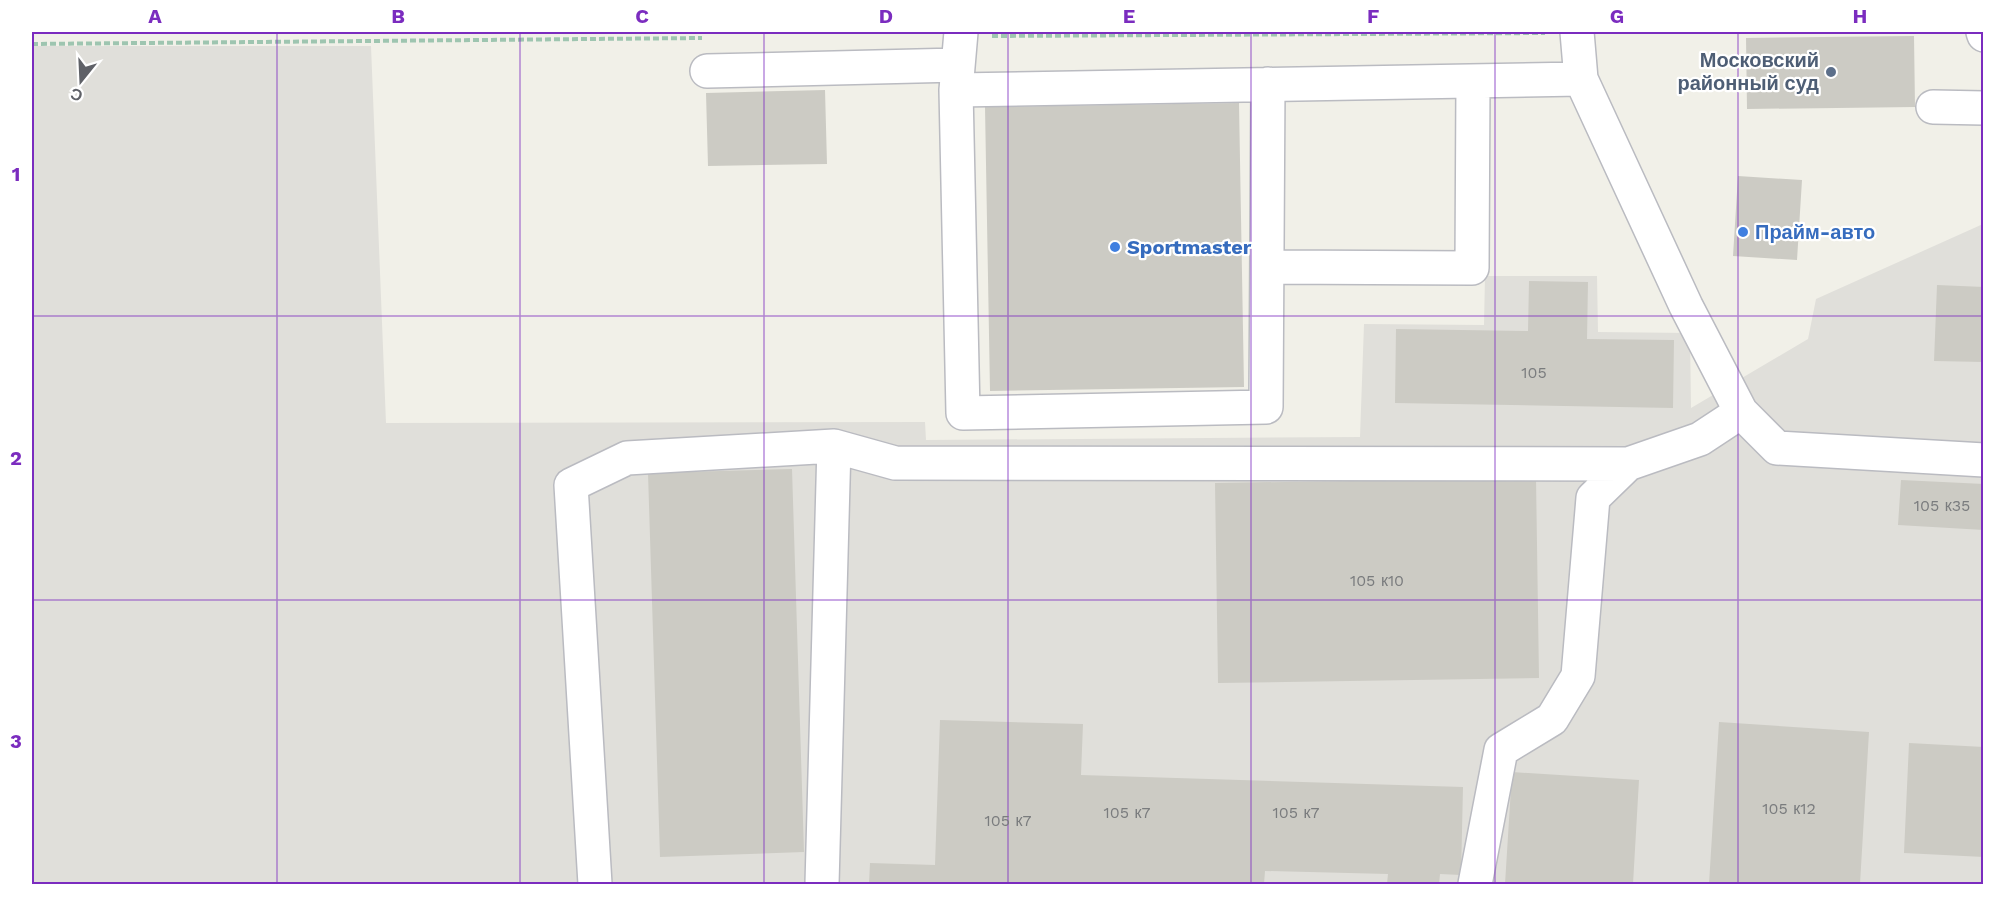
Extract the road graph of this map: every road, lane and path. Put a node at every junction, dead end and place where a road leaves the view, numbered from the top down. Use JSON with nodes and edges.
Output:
{"nodes":[{"id":1,"x":961,"y":32,"type":"edge"},
{"id":2,"x":1577,"y":32,"type":"edge"},
{"id":3,"x":707,"y":71,"type":"dead end"},
{"id":4,"x":957,"y":77,"type":"junction"},
{"id":5,"x":1581,"y":79,"type":"junction"},
{"id":6,"x":1473,"y":82,"type":"junction"},
{"id":7,"x":1268,"y":84,"type":"junction"},
{"id":8,"x":1933,"y":107,"type":"dead end"},
{"id":9,"x":1983,"y":108,"type":"edge"},
{"id":10,"x":1268,"y":267,"type":"junction"},
{"id":11,"x":1741,"y":412,"type":"junction"},
{"id":12,"x":834,"y":446,"type":"junction"},
{"id":13,"x":1983,"y":460,"type":"edge"},
{"id":14,"x":1628,"y":464,"type":"junction"},
{"id":15,"x":595,"y":885,"type":"edge"},
{"id":16,"x":822,"y":885,"type":"edge"},
{"id":17,"x":1475,"y":885,"type":"edge"}],
"edges":[{"from":1,"to":4,"type":"lane"},
{"from":2,"to":5,"type":"lane"},
{"from":3,"to":4,"type":"lane"},
{"from":4,"to":7,"type":"lane"},
{"from":4,"to":10,"type":"lane"},
{"from":5,"to":6,"type":"lane"},
{"from":5,"to":11,"type":"lane"},
{"from":6,"to":7,"type":"lane"},
{"from":6,"to":10,"type":"lane"},
{"from":7,"to":10,"type":"lane"},
{"from":8,"to":9,"type":"lane"},
{"from":11,"to":13,"type":"lane"},
{"from":11,"to":14,"type":"lane"},
{"from":12,"to":14,"type":"lane"},
{"from":12,"to":15,"type":"lane"},
{"from":12,"to":16,"type":"lane"},
{"from":14,"to":17,"type":"lane"}]}
